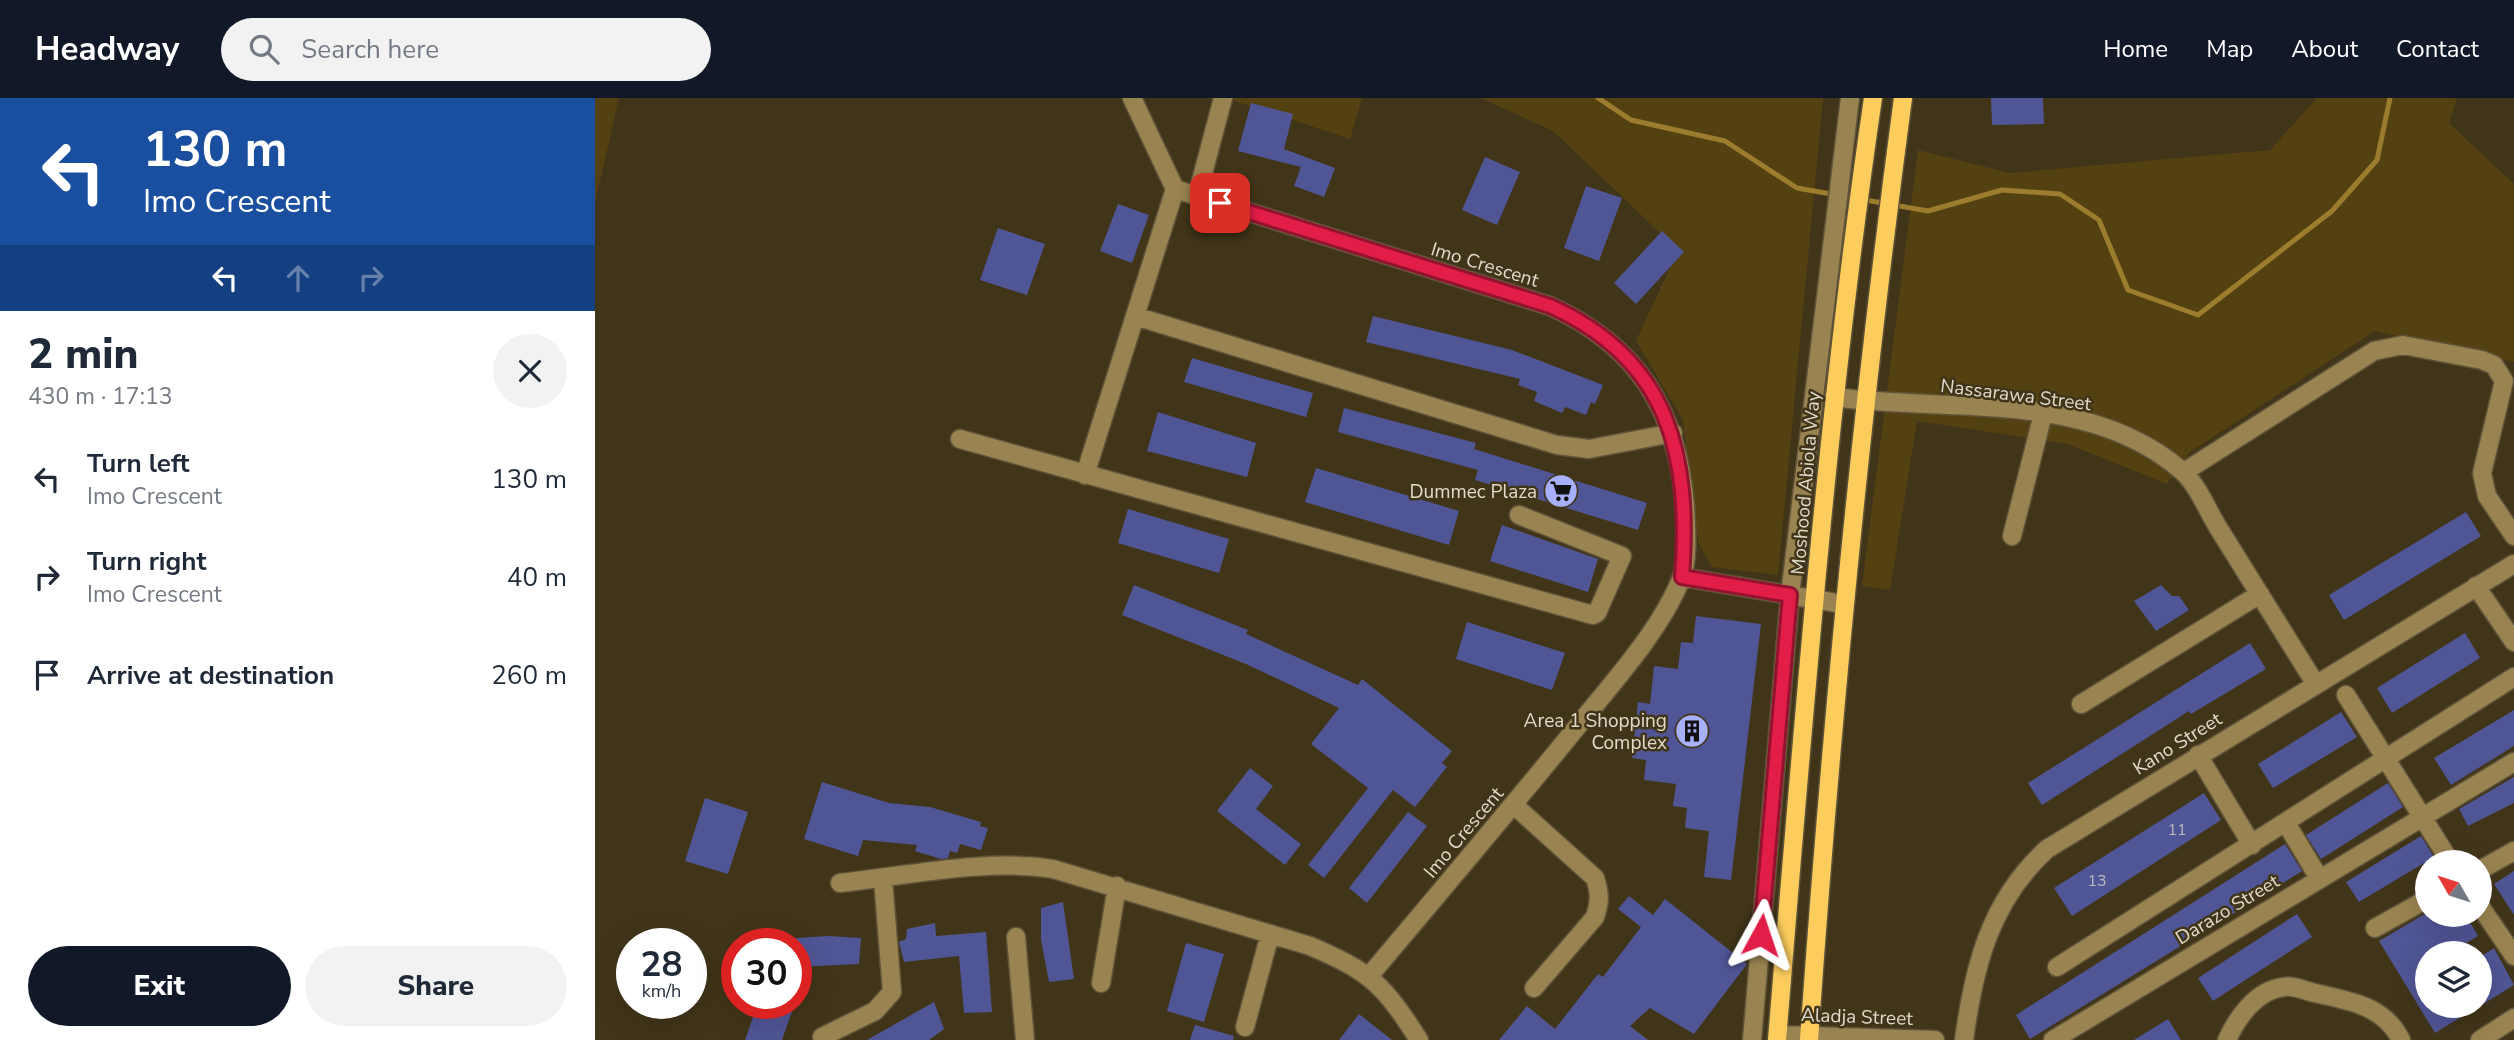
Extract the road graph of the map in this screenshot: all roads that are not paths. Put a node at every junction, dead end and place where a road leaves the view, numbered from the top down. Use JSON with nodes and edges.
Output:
{"nodes":[{"id":1,"x":1132,"y":98,"type":"edge"},
{"id":2,"x":1223,"y":98,"type":"edge"},
{"id":3,"x":1850,"y":98,"type":"edge"},
{"id":4,"x":1873,"y":98,"type":"edge"},
{"id":5,"x":1903,"y":98,"type":"edge"},
{"id":6,"x":1175,"y":189,"type":"junction"},
{"id":7,"x":1197,"y":196,"type":"junction"},
{"id":8,"x":1135,"y":316,"type":"junction"},
{"id":9,"x":1834,"y":397,"type":"junction"},
{"id":10,"x":1864,"y":401,"type":"junction"},
{"id":11,"x":2043,"y":414,"type":"junction"},
{"id":12,"x":1673,"y":433,"type":"junction"},
{"id":13,"x":960,"y":439,"type":"dead end"},
{"id":14,"x":2184,"y":472,"type":"junction"},
{"id":15,"x":1085,"y":475,"type":"junction"},
{"id":16,"x":1519,"y":515,"type":"dead end"},
{"id":17,"x":2012,"y":536,"type":"dead end"},
{"id":18,"x":2514,"y":536,"type":"edge"},
{"id":19,"x":2514,"y":564,"type":"edge"},
{"id":20,"x":1682,"y":577,"type":"junction"},
{"id":21,"x":2476,"y":586,"type":"junction"},
{"id":22,"x":2260,"y":594,"type":"junction"},
{"id":23,"x":1790,"y":595,"type":"junction"},
{"id":24,"x":1815,"y":600,"type":"junction"},
{"id":25,"x":1843,"y":604,"type":"junction"},
{"id":26,"x":2514,"y":642,"type":"edge"},
{"id":27,"x":2514,"y":677,"type":"edge"},
{"id":28,"x":2315,"y":683,"type":"junction"},
{"id":29,"x":2346,"y":695,"type":"dead end"},
{"id":30,"x":2081,"y":704,"type":"dead end"},
{"id":31,"x":2198,"y":755,"type":"junction"},
{"id":32,"x":2388,"y":758,"type":"junction"},
{"id":33,"x":2514,"y":762,"type":"edge"},
{"id":34,"x":1514,"y":805,"type":"junction"},
{"id":35,"x":2423,"y":815,"type":"junction"},
{"id":36,"x":2286,"y":823,"type":"junction"},
{"id":37,"x":2252,"y":845,"type":"junction"},
{"id":38,"x":2443,"y":850,"type":"edge"},
{"id":39,"x":2514,"y":851,"type":"edge"},
{"id":40,"x":2492,"y":863,"type":"edge"},
{"id":41,"x":2319,"y":878,"type":"junction"},
{"id":42,"x":883,"y":879,"type":"junction"},
{"id":43,"x":840,"y":883,"type":"dead end"},
{"id":44,"x":1117,"y":886,"type":"junction"},
{"id":45,"x":2415,"y":906,"type":"edge"},
{"id":46,"x":2492,"y":924,"type":"edge"},
{"id":47,"x":2375,"y":928,"type":"dead end"},
{"id":48,"x":1270,"y":934,"type":"junction"},
{"id":49,"x":1016,"y":937,"type":"dead end"},
{"id":50,"x":2514,"y":956,"type":"edge"},
{"id":51,"x":2057,"y":967,"type":"dead end"},
{"id":52,"x":1370,"y":975,"type":"junction"},
{"id":53,"x":1101,"y":983,"type":"dead end"},
{"id":54,"x":1534,"y":988,"type":"dead end"},
{"id":55,"x":2514,"y":1018,"type":"edge"},
{"id":56,"x":1245,"y":1027,"type":"dead end"},
{"id":57,"x":822,"y":1037,"type":"dead end"},
{"id":58,"x":1778,"y":1037,"type":"edge"},
{"id":59,"x":1838,"y":1037,"type":"edge"},
{"id":60,"x":1809,"y":1038,"type":"edge"},
{"id":61,"x":1025,"y":1040,"type":"edge"},
{"id":62,"x":1419,"y":1040,"type":"edge"},
{"id":63,"x":1752,"y":1040,"type":"edge"},
{"id":64,"x":1935,"y":1040,"type":"edge"},
{"id":65,"x":1964,"y":1040,"type":"edge"},
{"id":66,"x":2053,"y":1040,"type":"edge"},
{"id":67,"x":2227,"y":1040,"type":"edge"},
{"id":68,"x":2401,"y":1040,"type":"edge"},
{"id":69,"x":2480,"y":1040,"type":"edge"}],
"edges":[{"from":1,"to":6,"type":"street"},
{"from":2,"to":7,"type":"street"},
{"from":3,"to":23,"type":"street"},
{"from":4,"to":9,"type":"main road","name":"Moshood Abiola Way"},
{"from":5,"to":10,"type":"main road"},
{"from":6,"to":7,"type":"street","name":"Imo Crescent"},
{"from":6,"to":8,"type":"street"},
{"from":7,"to":12,"type":"street","name":"Imo Crescent"},
{"from":8,"to":12,"type":"street"},
{"from":8,"to":15,"type":"street"},
{"from":9,"to":10,"type":"street","name":"Nassarawa Street"},
{"from":9,"to":24,"type":"main road","name":"Moshood Abiola Way"},
{"from":10,"to":11,"type":"street","name":"Nassarawa Street"},
{"from":10,"to":25,"type":"main road"},
{"from":11,"to":14,"type":"street","name":"Nassarawa Street"},
{"from":11,"to":17,"type":"street"},
{"from":12,"to":20,"type":"street","name":"Imo Crescent"},
{"from":13,"to":15,"type":"street"},
{"from":14,"to":18,"type":"street"},
{"from":14,"to":22,"type":"street","name":"Nassarawa Street"},
{"from":15,"to":16,"type":"street"},
{"from":19,"to":21,"type":"street","name":"Kano Street"},
{"from":20,"to":23,"type":"street"},
{"from":20,"to":34,"type":"street","name":"Imo Crescent"},
{"from":21,"to":26,"type":"street"},
{"from":21,"to":28,"type":"street","name":"Kano Street"},
{"from":22,"to":28,"type":"street","name":"Nassarawa Street"},
{"from":22,"to":30,"type":"street"},
{"from":23,"to":24,"type":"street"},
{"from":23,"to":63,"type":"street"},
{"from":24,"to":25,"type":"street"},
{"from":24,"to":58,"type":"main road","name":"Moshood Abiola Way"},
{"from":25,"to":60,"type":"main road"},
{"from":27,"to":32,"type":"street"},
{"from":28,"to":31,"type":"street","name":"Kano Street"},
{"from":29,"to":32,"type":"street"},
{"from":31,"to":37,"type":"street"},
{"from":31,"to":65,"type":"street","name":"Kano Street"},
{"from":32,"to":35,"type":"street"},
{"from":32,"to":36,"type":"street"},
{"from":33,"to":35,"type":"street","name":"Darazo Street"},
{"from":34,"to":52,"type":"street","name":"Imo Crescent"},
{"from":34,"to":54,"type":"street"},
{"from":35,"to":38,"type":"street"},
{"from":35,"to":41,"type":"street","name":"Darazo Street"},
{"from":36,"to":37,"type":"street"},
{"from":36,"to":41,"type":"street"},
{"from":37,"to":51,"type":"street"},
{"from":39,"to":40,"type":"street"},
{"from":41,"to":66,"type":"street","name":"Darazo Street"},
{"from":42,"to":43,"type":"street"},
{"from":42,"to":44,"type":"street"},
{"from":42,"to":57,"type":"street"},
{"from":44,"to":48,"type":"street"},
{"from":44,"to":53,"type":"street"},
{"from":45,"to":47,"type":"street"},
{"from":46,"to":50,"type":"street"},
{"from":48,"to":52,"type":"street"},
{"from":48,"to":56,"type":"street"},
{"from":49,"to":61,"type":"street"},
{"from":52,"to":62,"type":"street"},
{"from":55,"to":69,"type":"street"},
{"from":58,"to":60,"type":"street","name":"Aladja Street"},
{"from":59,"to":60,"type":"street","name":"Aladja Street"},
{"from":59,"to":64,"type":"street","name":"Aladja Street"},
{"from":67,"to":68,"type":"street"}]}
